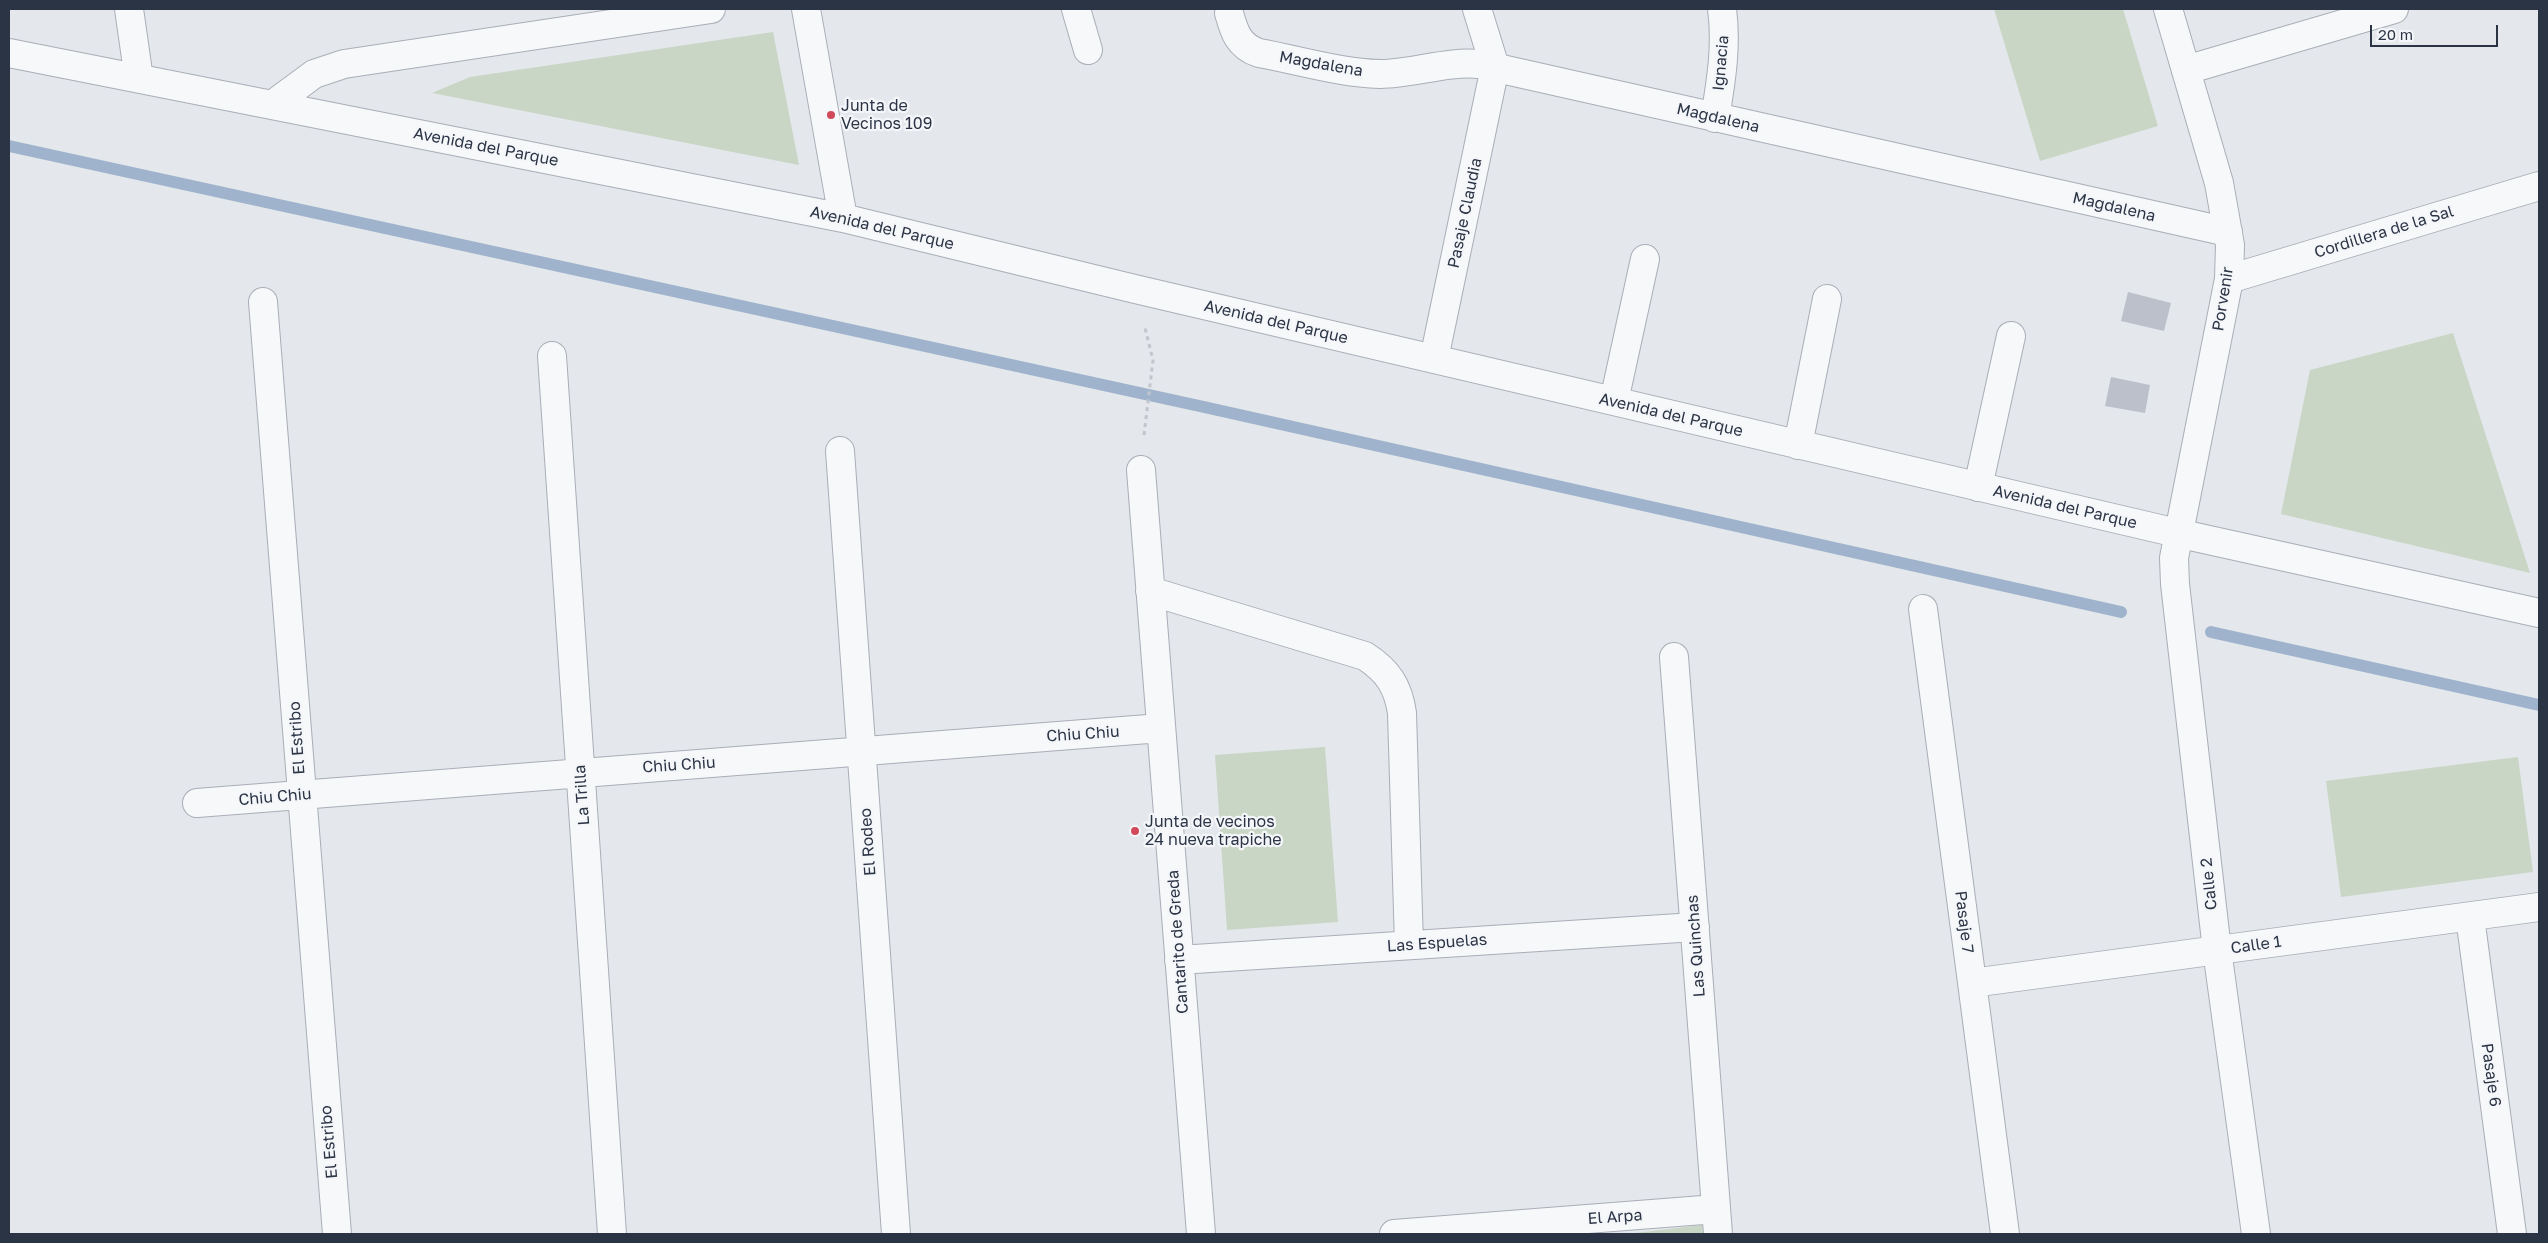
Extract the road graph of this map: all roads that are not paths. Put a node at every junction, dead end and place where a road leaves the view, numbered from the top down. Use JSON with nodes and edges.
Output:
{"nodes":[{"id":1,"x":129,"y":9,"type":"edge"},
{"id":2,"x":711,"y":9,"type":"edge"},
{"id":3,"x":806,"y":9,"type":"edge"},
{"id":4,"x":1076,"y":9,"type":"edge"},
{"id":5,"x":1477,"y":9,"type":"edge"},
{"id":6,"x":1722,"y":9,"type":"edge"},
{"id":7,"x":2168,"y":9,"type":"edge"},
{"id":8,"x":2394,"y":9,"type":"edge"},
{"id":9,"x":1229,"y":12,"type":"dead end"},
{"id":10,"x":1088,"y":50,"type":"dead end"},
{"id":11,"x":9,"y":53,"type":"edge"},
{"id":12,"x":1494,"y":66,"type":"junction"},
{"id":13,"x":2186,"y":70,"type":"junction"},
{"id":14,"x":139,"y":79,"type":"junction"},
{"id":15,"x":272,"y":105,"type":"junction"},
{"id":16,"x":1715,"y":118,"type":"junction"},
{"id":17,"x":2539,"y":186,"type":"edge"},
{"id":18,"x":843,"y":218,"type":"junction"},
{"id":19,"x":2228,"y":232,"type":"junction"},
{"id":20,"x":1645,"y":259,"type":"dead end"},
{"id":21,"x":2229,"y":279,"type":"junction"},
{"id":22,"x":1827,"y":299,"type":"dead end"},
{"id":23,"x":263,"y":302,"type":"dead end"},
{"id":24,"x":2011,"y":336,"type":"dead end"},
{"id":25,"x":552,"y":356,"type":"dead end"},
{"id":26,"x":1434,"y":359,"type":"junction"},
{"id":27,"x":1614,"y":401,"type":"junction"},
{"id":28,"x":1798,"y":445,"type":"junction"},
{"id":29,"x":840,"y":451,"type":"dead end"},
{"id":30,"x":1141,"y":470,"type":"dead end"},
{"id":31,"x":1978,"y":487,"type":"junction"},
{"id":32,"x":2177,"y":533,"type":"junction"},
{"id":33,"x":1150,"y":590,"type":"junction"},
{"id":34,"x":1923,"y":609,"type":"dead end"},
{"id":35,"x":2539,"y":614,"type":"edge"},
{"id":36,"x":1674,"y":657,"type":"dead end"},
{"id":37,"x":1161,"y":728,"type":"junction"},
{"id":38,"x":861,"y":751,"type":"junction"},
{"id":39,"x":580,"y":773,"type":"junction"},
{"id":40,"x":301,"y":794,"type":"junction"},
{"id":41,"x":197,"y":803,"type":"dead end"},
{"id":42,"x":2539,"y":907,"type":"edge"},
{"id":43,"x":2470,"y":916,"type":"junction"},
{"id":44,"x":1694,"y":927,"type":"junction"},
{"id":45,"x":1409,"y":945,"type":"junction"},
{"id":46,"x":2217,"y":950,"type":"junction"},
{"id":47,"x":1179,"y":960,"type":"junction"},
{"id":48,"x":1972,"y":983,"type":"junction"},
{"id":49,"x":1717,"y":1222,"type":"edge"},
{"id":50,"x":1609,"y":1226,"type":"edge"},
{"id":51,"x":337,"y":1234,"type":"edge"},
{"id":52,"x":612,"y":1234,"type":"edge"},
{"id":53,"x":896,"y":1234,"type":"edge"},
{"id":54,"x":1201,"y":1234,"type":"edge"},
{"id":55,"x":1394,"y":1234,"type":"edge"},
{"id":56,"x":2005,"y":1234,"type":"edge"},
{"id":57,"x":2256,"y":1234,"type":"edge"},
{"id":58,"x":2512,"y":1234,"type":"edge"}],
"edges":[{"from":1,"to":14,"type":"street"},
{"from":2,"to":15,"type":"street"},
{"from":3,"to":18,"type":"street"},
{"from":4,"to":10,"type":"street"},
{"from":5,"to":12,"type":"street"},
{"from":6,"to":16,"type":"street","name":"Ignacia"},
{"from":7,"to":13,"type":"street","name":"Porvenir"},
{"from":8,"to":13,"type":"street"},
{"from":9,"to":12,"type":"street","name":"Magdalena"},
{"from":11,"to":14,"type":"street","name":"Avenida del Parque"},
{"from":12,"to":16,"type":"street","name":"Magdalena"},
{"from":12,"to":26,"type":"street","name":"Pasaje Claudia"},
{"from":13,"to":19,"type":"street","name":"Porvenir"},
{"from":14,"to":15,"type":"street","name":"Avenida del Parque"},
{"from":15,"to":18,"type":"street","name":"Avenida del Parque"},
{"from":16,"to":19,"type":"street","name":"Magdalena"},
{"from":17,"to":21,"type":"street","name":"Cordillera de la Sal"},
{"from":18,"to":26,"type":"street","name":"Avenida del Parque"},
{"from":19,"to":21,"type":"street","name":"Porvenir"},
{"from":20,"to":27,"type":"street"},
{"from":21,"to":32,"type":"street","name":"Porvenir"},
{"from":22,"to":28,"type":"street"},
{"from":23,"to":40,"type":"street","name":"El Estribo"},
{"from":24,"to":31,"type":"street"},
{"from":25,"to":39,"type":"street","name":"La Trilla"},
{"from":26,"to":27,"type":"street","name":"Avenida del Parque"},
{"from":27,"to":28,"type":"street","name":"Avenida del Parque"},
{"from":28,"to":31,"type":"street","name":"Avenida del Parque"},
{"from":29,"to":38,"type":"street","name":"El Rodeo"},
{"from":30,"to":33,"type":"street","name":"Cantarito de Greda"},
{"from":31,"to":32,"type":"street","name":"Avenida del Parque"},
{"from":32,"to":35,"type":"street","name":"Avenida del Parque"},
{"from":32,"to":46,"type":"street","name":"Calle 2"},
{"from":33,"to":37,"type":"street","name":"Cantarito de Greda"},
{"from":33,"to":45,"type":"street"},
{"from":34,"to":48,"type":"street","name":"Pasaje 7"},
{"from":36,"to":44,"type":"street","name":"Las Quinchas"},
{"from":37,"to":38,"type":"street","name":"Chiu Chiu"},
{"from":37,"to":47,"type":"street","name":"Cantarito de Greda"},
{"from":38,"to":39,"type":"street","name":"Chiu Chiu"},
{"from":38,"to":53,"type":"street","name":"El Rodeo"},
{"from":39,"to":40,"type":"street","name":"Chiu Chiu"},
{"from":39,"to":52,"type":"street","name":"La Trilla"},
{"from":40,"to":41,"type":"street","name":"Chiu Chiu"},
{"from":40,"to":51,"type":"street","name":"El Estribo"},
{"from":42,"to":43,"type":"street","name":"Calle 1"},
{"from":43,"to":46,"type":"street","name":"Calle 1"},
{"from":43,"to":58,"type":"street","name":"Pasaje 6"},
{"from":44,"to":45,"type":"street","name":"Las Espuelas"},
{"from":44,"to":49,"type":"street","name":"Las Quinchas"},
{"from":45,"to":47,"type":"street","name":"Las Espuelas"},
{"from":46,"to":48,"type":"street","name":"Calle 1"},
{"from":46,"to":57,"type":"street","name":"Calle 2"},
{"from":47,"to":54,"type":"street","name":"Cantarito de Greda"},
{"from":48,"to":56,"type":"street","name":"Pasaje 7"},
{"from":49,"to":50,"type":"street","name":"El Arpa"},
{"from":50,"to":55,"type":"street","name":"El Arpa"}]}
